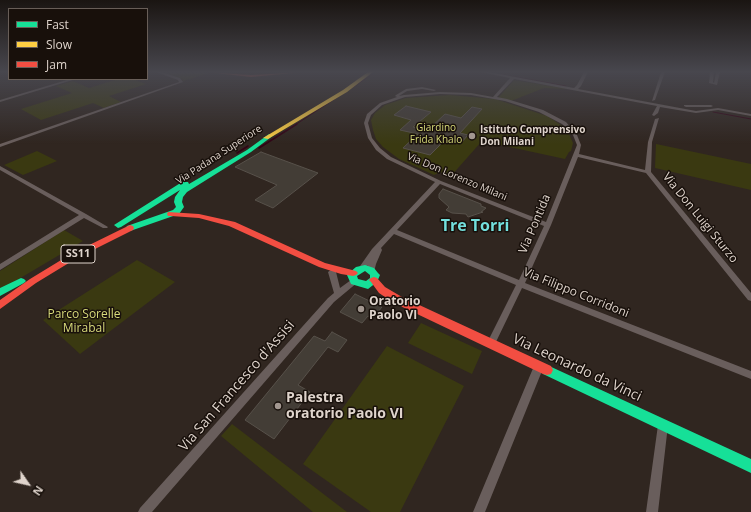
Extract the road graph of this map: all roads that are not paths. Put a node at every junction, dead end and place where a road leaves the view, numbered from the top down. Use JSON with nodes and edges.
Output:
{"nodes":[{"id":1,"x":17,"y":96,"type":"edge"},
{"id":2,"x":140,"y":96,"type":"edge"},
{"id":3,"x":335,"y":96,"type":"edge"},
{"id":4,"x":408,"y":96,"type":"edge"},
{"id":5,"x":484,"y":96,"type":"edge"},
{"id":6,"x":614,"y":96,"type":"edge"},
{"id":7,"x":629,"y":96,"type":"edge"},
{"id":8,"x":654,"y":96,"type":"edge"},
{"id":9,"x":495,"y":98,"type":"joint"},
{"id":10,"x":653,"y":100,"type":"junction"},
{"id":11,"x":0,"y":101,"type":"edge"},
{"id":12,"x":658,"y":106,"type":"junction"},
{"id":13,"x":751,"y":110,"type":"edge"},
{"id":14,"x":751,"y":115,"type":"edge"},
{"id":15,"x":272,"y":135,"type":"junction"},
{"id":16,"x":0,"y":146,"type":"edge"},
{"id":17,"x":576,"y":155,"type":"junction"},
{"id":18,"x":0,"y":168,"type":"edge"},
{"id":19,"x":648,"y":172,"type":"junction"},
{"id":20,"x":196,"y":178,"type":"junction"},
{"id":21,"x":439,"y":182,"type":"junction"},
{"id":22,"x":164,"y":202,"type":"junction"},
{"id":23,"x":179,"y":205,"type":"junction"},
{"id":24,"x":155,"y":208,"type":"junction"},
{"id":25,"x":84,"y":215,"type":"junction"},
{"id":26,"x":167,"y":215,"type":"junction"},
{"id":27,"x":199,"y":216,"type":"junction"},
{"id":28,"x":548,"y":226,"type":"junction"},
{"id":29,"x":105,"y":227,"type":"dead end"},
{"id":30,"x":394,"y":231,"type":"junction"},
{"id":31,"x":94,"y":240,"type":"junction"},
{"id":32,"x":322,"y":265,"type":"junction"},
{"id":33,"x":0,"y":267,"type":"edge"},
{"id":34,"x":332,"y":272,"type":"junction"},
{"id":35,"x":359,"y":275,"type":"junction"},
{"id":36,"x":374,"y":280,"type":"junction"},
{"id":37,"x":521,"y":284,"type":"junction"},
{"id":38,"x":363,"y":285,"type":"junction"},
{"id":39,"x":0,"y":292,"type":"edge"},
{"id":40,"x":338,"y":293,"type":"junction"},
{"id":41,"x":391,"y":296,"type":"junction"},
{"id":42,"x":751,"y":298,"type":"edge"},
{"id":43,"x":0,"y":301,"type":"edge"},
{"id":44,"x":0,"y":305,"type":"edge"},
{"id":45,"x":491,"y":344,"type":"junction"},
{"id":46,"x":539,"y":366,"type":"junction"},
{"id":47,"x":751,"y":375,"type":"edge"},
{"id":48,"x":663,"y":425,"type":"junction"},
{"id":49,"x":751,"y":466,"type":"edge"},
{"id":50,"x":144,"y":512,"type":"edge"},
{"id":51,"x":479,"y":512,"type":"edge"},
{"id":52,"x":652,"y":512,"type":"edge"}],
"edges":[{"from":1,"to":11,"type":"street"},
{"from":2,"to":16,"type":"street"},
{"from":3,"to":15,"type":"main road","number":"SS11"},
{"from":4,"to":21,"type":"street","name":"Via Don Lorenzo Milani"},
{"from":5,"to":9,"type":"street","name":"Via Don Lorenzo Milani"},
{"from":6,"to":12,"type":"street"},
{"from":7,"to":10,"type":"street"},
{"from":8,"to":10,"type":"street"},
{"from":9,"to":17,"type":"street","name":"Via Don Lorenzo Milani"},
{"from":10,"to":13,"type":"street"},
{"from":12,"to":14,"type":"street"},
{"from":12,"to":19,"type":"street","name":"Via Don Luigi Sturzo"},
{"from":15,"to":20,"type":"main road","name":"Via Padana Superiore","number":"SS11"},
{"from":15,"to":23,"type":"main road","name":"Via Padana Superiore","number":"SS11"},
{"from":17,"to":19,"type":"street"},
{"from":17,"to":28,"type":"street","name":"Via Pontida"},
{"from":18,"to":25,"type":"street"},
{"from":19,"to":42,"type":"street","name":"Via Don Luigi Sturzo"},
{"from":20,"to":22,"type":"main road","name":"Via Padana Superiore","number":"SS11"},
{"from":20,"to":31,"type":"main road","number":"SS11"},
{"from":21,"to":28,"type":"street","name":"Via Don Lorenzo Milani"},
{"from":21,"to":30,"type":"street"},
{"from":22,"to":23,"type":"main road","name":"Via Padana Superiore"},
{"from":22,"to":24,"type":"main road","name":"Via Padana Superiore","number":"SS11"},
{"from":23,"to":26,"type":"main road","name":"Via Padana Superiore","number":"SS11"},
{"from":23,"to":27,"type":"main road"},
{"from":24,"to":26,"type":"main road"},
{"from":24,"to":31,"type":"main road","name":"Via Padana Superiore","number":"SS11"},
{"from":25,"to":29,"type":"street"},
{"from":25,"to":33,"type":"street"},
{"from":26,"to":27,"type":"main road"},
{"from":26,"to":44,"type":"main road","name":"Via Padana Superiore","number":"SS11"},
{"from":27,"to":32,"type":"main road"},
{"from":28,"to":37,"type":"street","name":"Via Pontida"},
{"from":30,"to":35,"type":"street"},
{"from":30,"to":37,"type":"street","name":"Via Filippo Corridoni"},
{"from":31,"to":39,"type":"main road","name":"Via Padana Superiore","number":"SS11"},
{"from":32,"to":34,"type":"main road"},
{"from":32,"to":35,"type":"main road"},
{"from":34,"to":35,"type":"main road"},
{"from":34,"to":40,"type":"street"},
{"from":35,"to":36,"type":"main road"},
{"from":35,"to":38,"type":"main road","name":"Via Leonardo da Vinci"},
{"from":35,"to":40,"type":"street","name":"Via San Francesco d'Assisi"},
{"from":36,"to":38,"type":"main road"},
{"from":36,"to":41,"type":"main road","name":"Via Leonardo da Vinci"},
{"from":37,"to":45,"type":"street","name":"Via Pontida"},
{"from":37,"to":47,"type":"street","name":"Via Filippo Corridoni"},
{"from":38,"to":41,"type":"main road","name":"Via Leonardo da Vinci"},
{"from":40,"to":50,"type":"street","name":"Via San Francesco d'Assisi"},
{"from":41,"to":45,"type":"main road","name":"Via Leonardo da Vinci"},
{"from":43,"to":44,"type":"main road","number":"SS11"},
{"from":45,"to":46,"type":"main road","name":"Via Leonardo da Vinci"},
{"from":46,"to":48,"type":"main road","name":"Via Leonardo da Vinci"},
{"from":46,"to":51,"type":"street"},
{"from":48,"to":49,"type":"main road","name":"Via Leonardo da Vinci"},
{"from":48,"to":52,"type":"street"}]}
